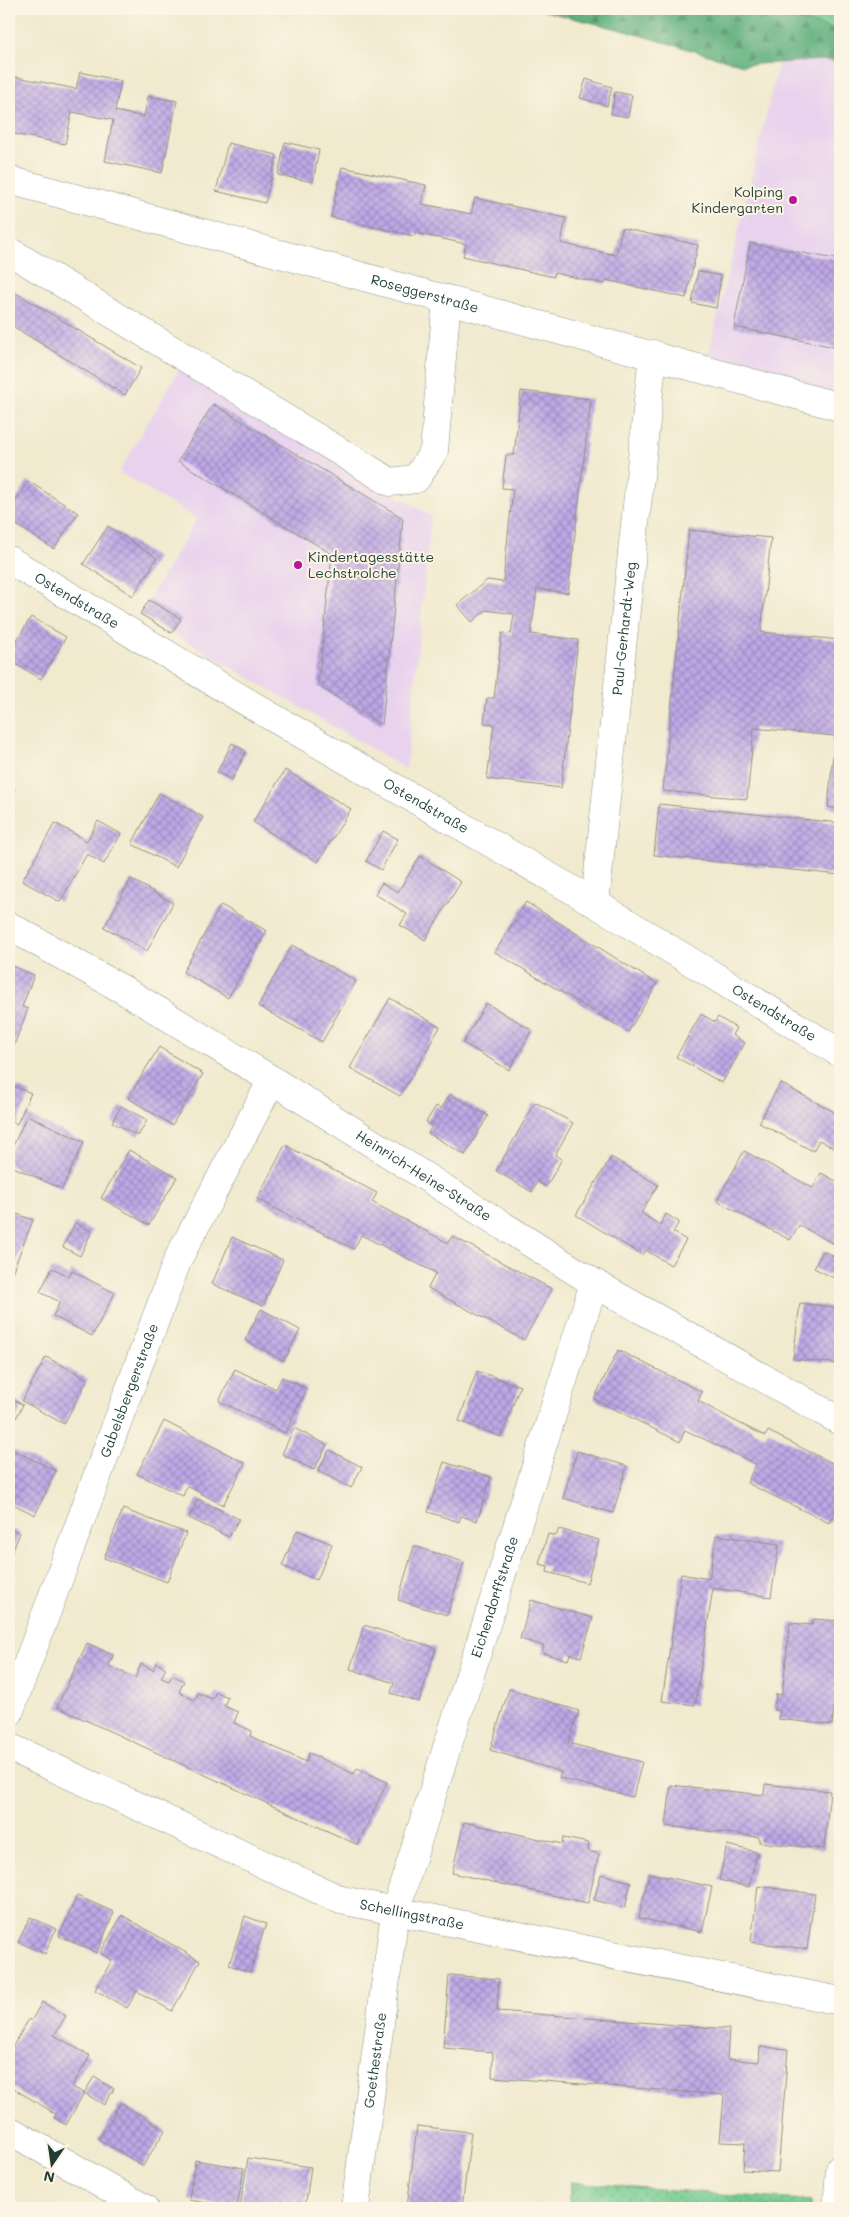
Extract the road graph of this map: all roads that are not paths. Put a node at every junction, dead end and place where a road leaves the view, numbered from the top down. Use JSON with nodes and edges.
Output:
{"nodes":[{"id":1,"x":9,"y":180,"type":"edge"},
{"id":2,"x":9,"y":251,"type":"edge"},
{"id":3,"x":447,"y":299,"type":"junction"},
{"id":4,"x":653,"y":354,"type":"junction"},
{"id":5,"x":840,"y":407,"type":"edge"},
{"id":6,"x":9,"y":560,"type":"edge"},
{"id":7,"x":595,"y":903,"type":"junction"},
{"id":8,"x":9,"y":926,"type":"edge"},
{"id":9,"x":840,"y":1054,"type":"edge"},
{"id":10,"x":272,"y":1080,"type":"junction"},
{"id":11,"x":594,"y":1283,"type":"junction"},
{"id":12,"x":840,"y":1421,"type":"edge"},
{"id":13,"x":9,"y":1713,"type":"edge"},
{"id":14,"x":9,"y":1747,"type":"edge"},
{"id":15,"x":396,"y":1912,"type":"junction"},
{"id":16,"x":840,"y":2001,"type":"edge"},
{"id":17,"x":9,"y":2130,"type":"edge"},
{"id":18,"x":840,"y":2169,"type":"edge"},
{"id":19,"x":144,"y":2208,"type":"edge"},
{"id":20,"x":355,"y":2208,"type":"edge"},
{"id":21,"x":837,"y":2208,"type":"edge"}],
"edges":[{"from":1,"to":3,"type":"street","name":"Roseggerstraße"},
{"from":2,"to":3,"type":"street"},
{"from":3,"to":4,"type":"street","name":"Roseggerstraße"},
{"from":4,"to":5,"type":"street","name":"Roseggerstraße"},
{"from":4,"to":7,"type":"street","name":"Paul-Gerhardt-Weg"},
{"from":6,"to":7,"type":"street","name":"Ostendstraße"},
{"from":7,"to":9,"type":"street","name":"Ostendstraße"},
{"from":8,"to":10,"type":"street","name":"Heinrich-Heine-Straße"},
{"from":10,"to":11,"type":"street","name":"Heinrich-Heine-Straße"},
{"from":10,"to":13,"type":"street","name":"Gabelsbergerstraße"},
{"from":11,"to":12,"type":"street","name":"Heinrich-Heine-Straße"},
{"from":11,"to":15,"type":"street","name":"Eichendorffstraße"},
{"from":14,"to":15,"type":"street","name":"Schellingstraße"},
{"from":15,"to":16,"type":"street","name":"Schellingstraße"},
{"from":15,"to":20,"type":"street","name":"Goethestraße"},
{"from":17,"to":19,"type":"street"},
{"from":18,"to":21,"type":"street"}]}
